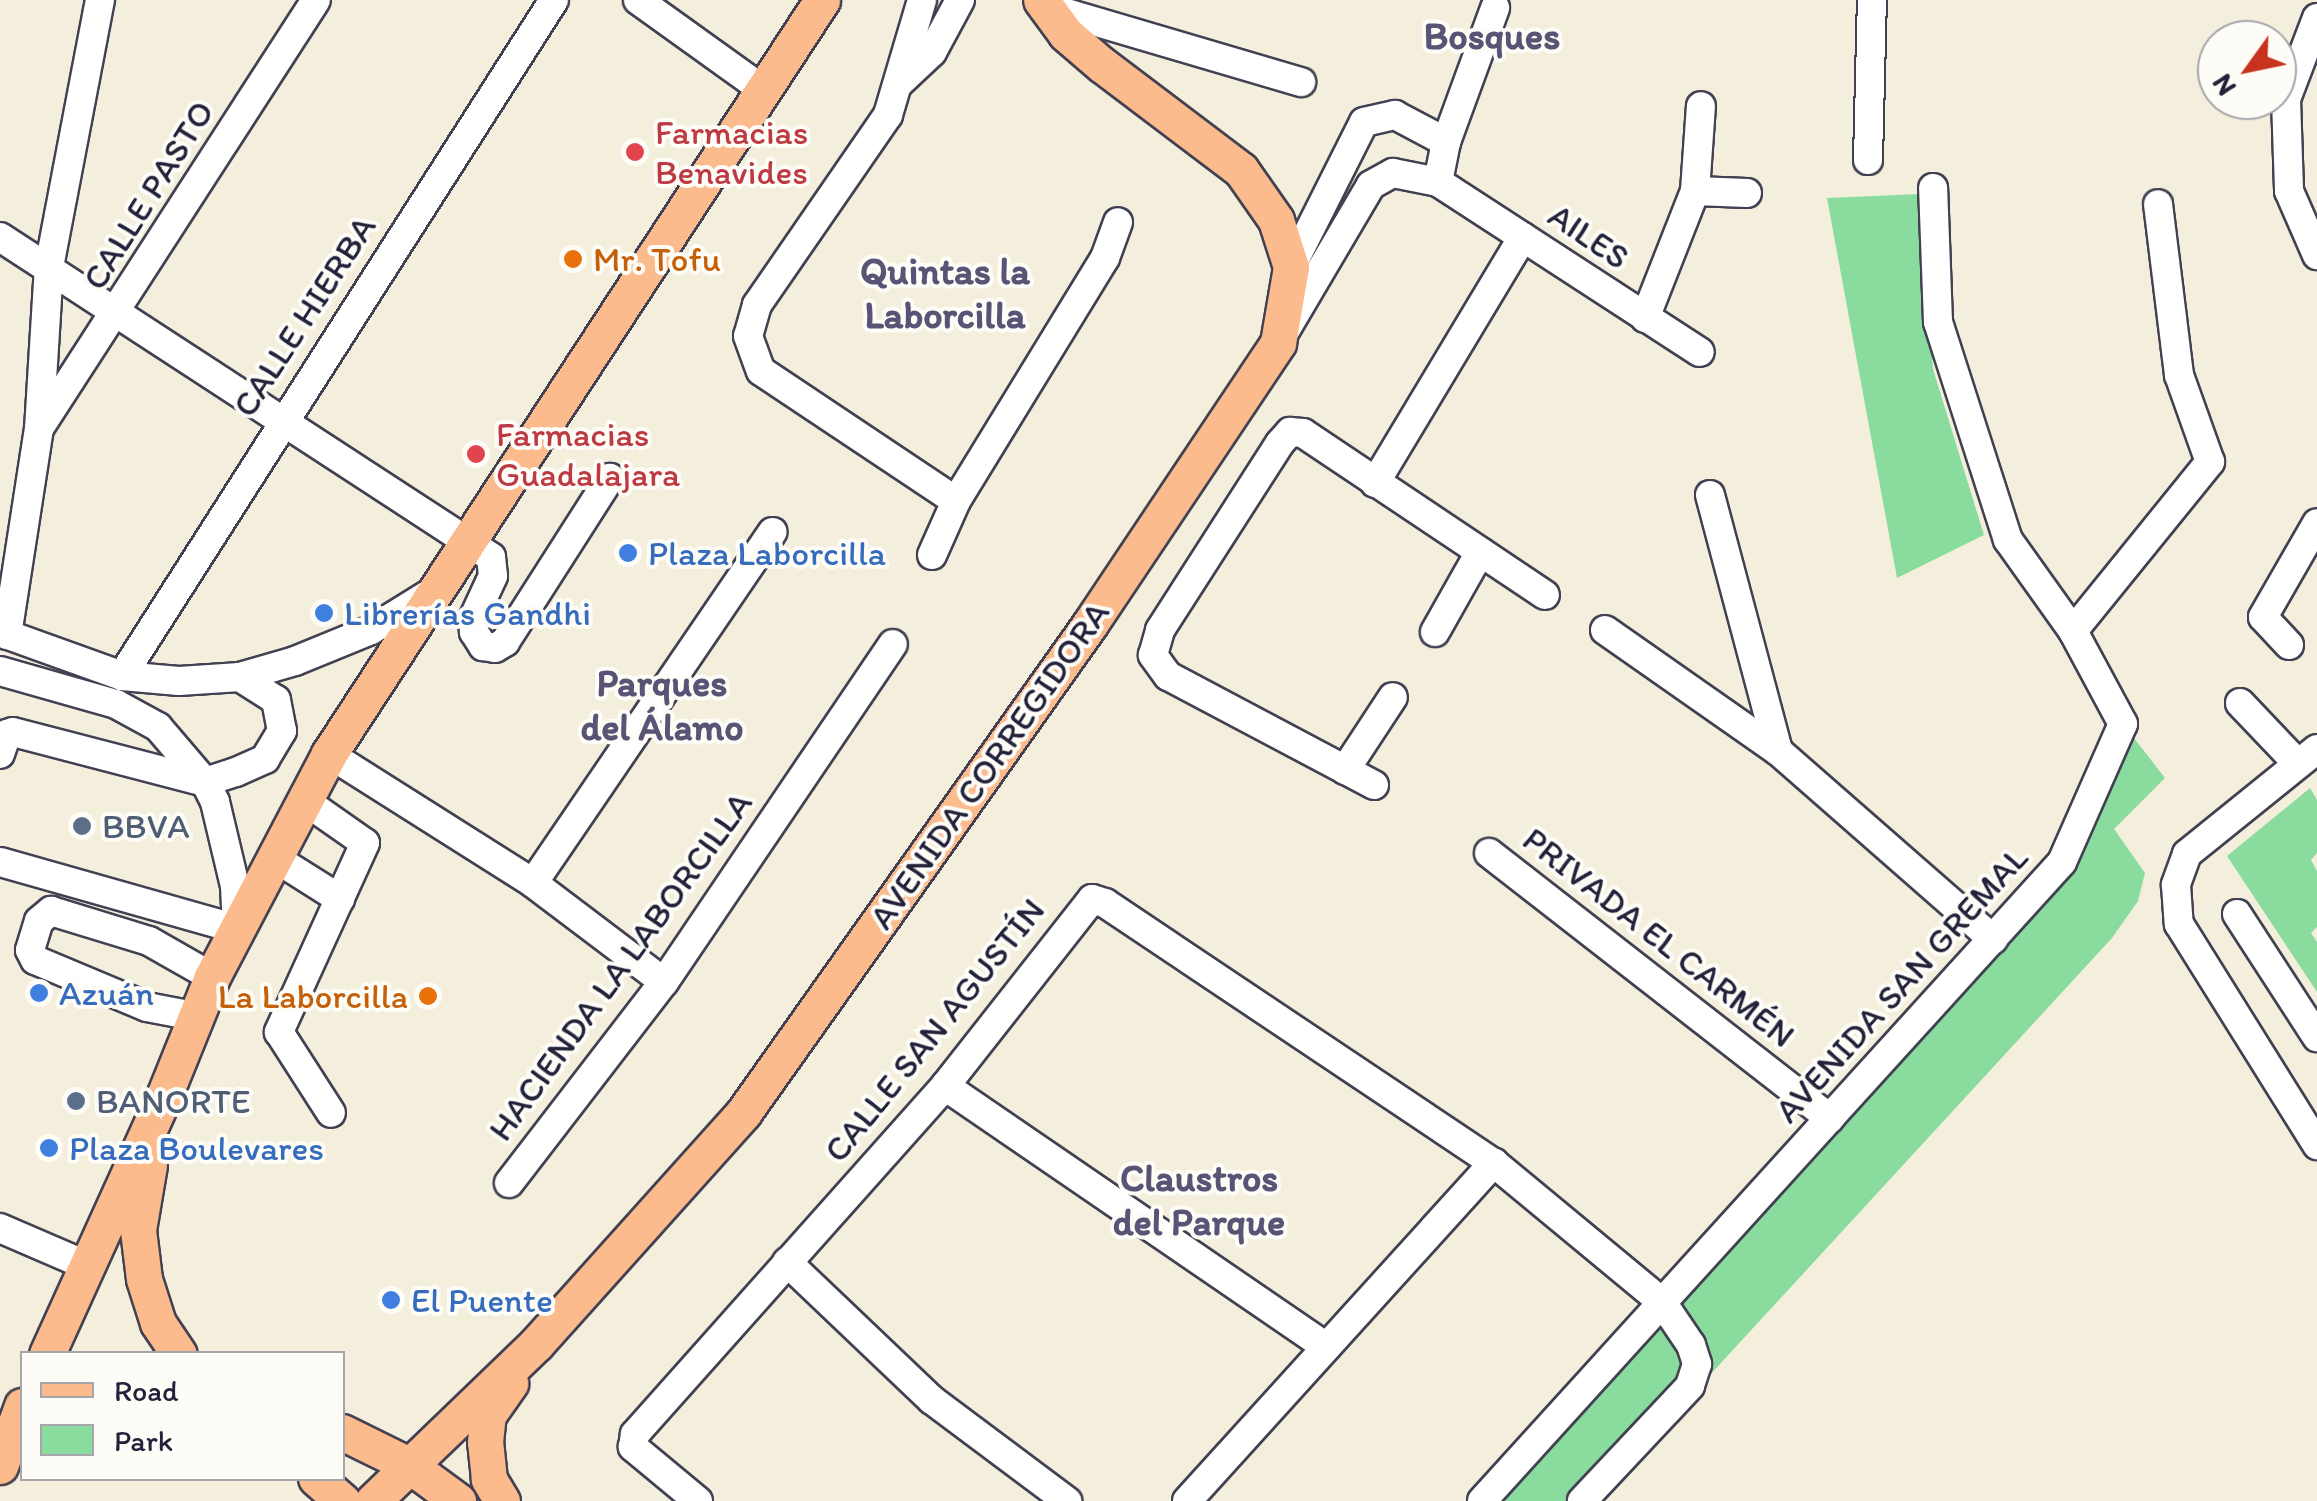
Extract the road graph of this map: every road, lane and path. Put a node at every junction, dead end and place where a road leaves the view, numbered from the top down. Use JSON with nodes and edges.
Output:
{"nodes":[{"id":1,"x":100,"y":0,"type":"edge"},
{"id":2,"x":316,"y":0,"type":"edge"},
{"id":3,"x":554,"y":0,"type":"edge"},
{"id":4,"x":638,"y":0,"type":"edge"},
{"id":5,"x":822,"y":0,"type":"edge"},
{"id":6,"x":922,"y":0,"type":"edge"},
{"id":7,"x":960,"y":0,"type":"edge"},
{"id":8,"x":1872,"y":0,"type":"edge"},
{"id":9,"x":1043,"y":3,"type":"edge"},
{"id":10,"x":1495,"y":8,"type":"dead end"},
{"id":11,"x":2317,"y":18,"type":"edge"},
{"id":12,"x":1128,"y":31,"type":"junction"},
{"id":13,"x":1102,"y":65,"type":"junction"},
{"id":14,"x":1302,"y":82,"type":"dead end"},
{"id":15,"x":898,"y":84,"type":"junction"},
{"id":16,"x":762,"y":89,"type":"junction"},
{"id":17,"x":1701,"y":106,"type":"dead end"},
{"id":18,"x":1446,"y":142,"type":"junction"},
{"id":19,"x":1868,"y":160,"type":"dead end"},
{"id":20,"x":1438,"y":182,"type":"junction"},
{"id":21,"x":1933,"y":188,"type":"dead end"},
{"id":22,"x":1695,"y":191,"type":"junction"},
{"id":23,"x":1747,"y":193,"type":"dead end"},
{"id":24,"x":2158,"y":204,"type":"dead end"},
{"id":25,"x":1118,"y":222,"type":"dead end"},
{"id":26,"x":1309,"y":228,"type":"junction"},
{"id":27,"x":0,"y":237,"type":"edge"},
{"id":28,"x":1523,"y":237,"type":"junction"},
{"id":29,"x":1333,"y":252,"type":"junction"},
{"id":30,"x":2317,"y":255,"type":"edge"},
{"id":31,"x":49,"y":267,"type":"junction"},
{"id":32,"x":1291,"y":267,"type":"junction"},
{"id":33,"x":116,"y":315,"type":"junction"},
{"id":34,"x":1645,"y":318,"type":"junction"},
{"id":35,"x":1278,"y":343,"type":"junction"},
{"id":36,"x":1700,"y":352,"type":"dead end"},
{"id":37,"x":280,"y":423,"type":"junction"},
{"id":38,"x":39,"y":428,"type":"junction"},
{"id":39,"x":610,"y":478,"type":"dead end"},
{"id":40,"x":1376,"y":483,"type":"junction"},
{"id":41,"x":1710,"y":495,"type":"dead end"},
{"id":42,"x":956,"y":500,"type":"junction"},
{"id":43,"x":2317,"y":523,"type":"edge"},
{"id":44,"x":772,"y":532,"type":"dead end"},
{"id":45,"x":468,"y":543,"type":"junction"},
{"id":46,"x":1480,"y":552,"type":"junction"},
{"id":47,"x":932,"y":555,"type":"dead end"},
{"id":48,"x":439,"y":587,"type":"junction"},
{"id":49,"x":1545,"y":595,"type":"dead end"},
{"id":50,"x":1605,"y":630,"type":"dead end"},
{"id":51,"x":2073,"y":631,"type":"junction"},
{"id":52,"x":1435,"y":632,"type":"dead end"},
{"id":53,"x":4,"y":633,"type":"edge"},
{"id":54,"x":893,"y":644,"type":"dead end"},
{"id":55,"x":2289,"y":645,"type":"dead end"},
{"id":56,"x":0,"y":671,"type":"edge"},
{"id":57,"x":122,"y":676,"type":"junction"},
{"id":58,"x":240,"y":677,"type":"junction"},
{"id":59,"x":1393,"y":697,"type":"dead end"},
{"id":60,"x":2240,"y":703,"type":"dead end"},
{"id":61,"x":1778,"y":751,"type":"junction"},
{"id":62,"x":0,"y":754,"type":"edge"},
{"id":63,"x":328,"y":754,"type":"junction"},
{"id":64,"x":2308,"y":756,"type":"edge"},
{"id":65,"x":1346,"y":770,"type":"junction"},
{"id":66,"x":205,"y":782,"type":"junction"},
{"id":67,"x":1374,"y":786,"type":"dead end"},
{"id":68,"x":305,"y":802,"type":"junction"},
{"id":69,"x":1490,"y":853,"type":"dead end"},
{"id":70,"x":274,"y":858,"type":"junction"},
{"id":71,"x":0,"y":862,"type":"edge"},
{"id":72,"x":533,"y":883,"type":"junction"},
{"id":73,"x":340,"y":898,"type":"junction"},
{"id":74,"x":2237,"y":914,"type":"dead end"},
{"id":75,"x":237,"y":929,"type":"junction"},
{"id":76,"x":1992,"y":939,"type":"junction"},
{"id":77,"x":212,"y":977,"type":"junction"},
{"id":78,"x":664,"y":982,"type":"junction"},
{"id":79,"x":194,"y":1016,"type":"junction"},
{"id":80,"x":2317,"y":1037,"type":"edge"},
{"id":81,"x":944,"y":1086,"type":"junction"},
{"id":82,"x":164,"y":1096,"type":"junction"},
{"id":83,"x":331,"y":1113,"type":"dead end"},
{"id":84,"x":1830,"y":1118,"type":"junction"},
{"id":85,"x":2312,"y":1127,"type":"edge"},
{"id":86,"x":1494,"y":1162,"type":"junction"},
{"id":87,"x":150,"y":1165,"type":"joint"},
{"id":88,"x":509,"y":1182,"type":"dead end"},
{"id":89,"x":0,"y":1228,"type":"edge"},
{"id":90,"x":787,"y":1262,"type":"junction"},
{"id":91,"x":88,"y":1266,"type":"junction"},
{"id":92,"x":1662,"y":1302,"type":"junction"},
{"id":93,"x":538,"y":1343,"type":"junction"},
{"id":94,"x":1326,"y":1347,"type":"junction"},
{"id":95,"x":47,"y":1351,"type":"edge"},
{"id":96,"x":177,"y":1351,"type":"edge"},
{"id":97,"x":345,"y":1434,"type":"edge"},
{"id":98,"x":409,"y":1466,"type":"junction"},
{"id":99,"x":319,"y":1481,"type":"edge"},
{"id":100,"x":342,"y":1501,"type":"edge"},
{"id":101,"x":372,"y":1501,"type":"edge"},
{"id":102,"x":458,"y":1501,"type":"edge"},
{"id":103,"x":502,"y":1501,"type":"edge"},
{"id":104,"x":698,"y":1501,"type":"edge"},
{"id":105,"x":1067,"y":1501,"type":"edge"},
{"id":106,"x":1187,"y":1501,"type":"edge"},
{"id":107,"x":1482,"y":1501,"type":"edge"},
{"id":108,"x":1582,"y":1501,"type":"edge"}],
"edges":[{"from":1,"to":31,"type":"street"},
{"from":2,"to":33,"type":"street","name":"CALLE PASTO"},
{"from":3,"to":37,"type":"street","name":"CALLE HIERBA"},
{"from":4,"to":16,"type":"street"},
{"from":5,"to":16,"type":"main road"},
{"from":6,"to":15,"type":"street"},
{"from":7,"to":15,"type":"street"},
{"from":8,"to":19,"type":"street"},
{"from":9,"to":12,"type":"street"},
{"from":9,"to":13,"type":"main road","name":"AVENIDA CORREGIDORA"},
{"from":10,"to":18,"type":"street"},
{"from":11,"to":30,"type":"street"},
{"from":12,"to":13,"type":"street"},
{"from":12,"to":14,"type":"street"},
{"from":13,"to":32,"type":"main road","name":"AVENIDA CORREGIDORA"},
{"from":15,"to":42,"type":"street"},
{"from":16,"to":45,"type":"main road"},
{"from":17,"to":22,"type":"street"},
{"from":18,"to":20,"type":"street"},
{"from":18,"to":26,"type":"street"},
{"from":20,"to":28,"type":"street","name":"AILES"},
{"from":20,"to":29,"type":"street","name":"AILES"},
{"from":21,"to":51,"type":"street"},
{"from":22,"to":23,"type":"street"},
{"from":22,"to":34,"type":"street"},
{"from":24,"to":51,"type":"street"},
{"from":25,"to":42,"type":"street"},
{"from":26,"to":29,"type":"street"},
{"from":26,"to":32,"type":"street"},
{"from":27,"to":31,"type":"street"},
{"from":28,"to":34,"type":"street","name":"AILES"},
{"from":28,"to":40,"type":"street"},
{"from":29,"to":35,"type":"street","name":"AILES"},
{"from":31,"to":33,"type":"street"},
{"from":31,"to":38,"type":"street"},
{"from":32,"to":35,"type":"main road","name":"AVENIDA CORREGIDORA"},
{"from":33,"to":37,"type":"street"},
{"from":33,"to":38,"type":"street","name":"CALLE PASTO"},
{"from":34,"to":36,"type":"street","name":"AILES"},
{"from":35,"to":93,"type":"main road","name":"AVENIDA CORREGIDORA"},
{"from":37,"to":45,"type":"street"},
{"from":37,"to":57,"type":"street","name":"CALLE HIERBA"},
{"from":38,"to":53,"type":"street"},
{"from":39,"to":45,"type":"street"},
{"from":40,"to":46,"type":"street"},
{"from":40,"to":65,"type":"street"},
{"from":41,"to":61,"type":"street"},
{"from":42,"to":47,"type":"street"},
{"from":43,"to":55,"type":"street"},
{"from":44,"to":72,"type":"street"},
{"from":45,"to":48,"type":"main road"},
{"from":46,"to":49,"type":"street"},
{"from":46,"to":52,"type":"street"},
{"from":48,"to":58,"type":"street"},
{"from":48,"to":63,"type":"main road"},
{"from":50,"to":61,"type":"street"},
{"from":51,"to":76,"type":"street","name":"AVENIDA SAN GREMAL"},
{"from":53,"to":57,"type":"street"},
{"from":54,"to":78,"type":"street","name":"HACIENDA LA LABORCILLA"},
{"from":56,"to":66,"type":"street"},
{"from":57,"to":58,"type":"street"},
{"from":58,"to":66,"type":"street"},
{"from":59,"to":65,"type":"street"},
{"from":60,"to":64,"type":"street"},
{"from":61,"to":76,"type":"street"},
{"from":62,"to":66,"type":"street"},
{"from":63,"to":68,"type":"main road"},
{"from":63,"to":72,"type":"street"},
{"from":64,"to":85,"type":"street"},
{"from":65,"to":67,"type":"street"},
{"from":66,"to":75,"type":"street"},
{"from":68,"to":70,"type":"main road"},
{"from":68,"to":73,"type":"street"},
{"from":69,"to":84,"type":"street","name":"PRIVADA EL CARMÉN"},
{"from":70,"to":73,"type":"street"},
{"from":70,"to":75,"type":"main road"},
{"from":71,"to":75,"type":"street"},
{"from":72,"to":78,"type":"street"},
{"from":73,"to":83,"type":"street"},
{"from":74,"to":80,"type":"street"},
{"from":75,"to":77,"type":"main road"},
{"from":76,"to":84,"type":"street","name":"AVENIDA SAN GREMAL"},
{"from":77,"to":79,"type":"main road"},
{"from":77,"to":79,"type":"street"},
{"from":78,"to":88,"type":"street","name":"HACIENDA LA LABORCILLA"},
{"from":79,"to":82,"type":"main road"},
{"from":81,"to":86,"type":"street","name":"CALLE SAN AGUSTÍN"},
{"from":81,"to":90,"type":"street","name":"CALLE SAN AGUSTÍN"},
{"from":81,"to":94,"type":"street"},
{"from":82,"to":87,"type":"street"},
{"from":82,"to":91,"type":"main road"},
{"from":84,"to":92,"type":"street","name":"AVENIDA SAN GREMAL"},
{"from":86,"to":92,"type":"street","name":"CALLE SAN AGUSTÍN"},
{"from":86,"to":94,"type":"street"},
{"from":87,"to":96,"type":"main road"},
{"from":89,"to":91,"type":"street"},
{"from":90,"to":104,"type":"street","name":"CALLE SAN AGUSTÍN"},
{"from":90,"to":105,"type":"street"},
{"from":91,"to":95,"type":"main road"},
{"from":92,"to":107,"type":"street","name":"AVENIDA SAN GREMAL"},
{"from":92,"to":108,"type":"street"},
{"from":93,"to":98,"type":"main road","name":"AVENIDA CORREGIDORA"},
{"from":93,"to":103,"type":"main road"},
{"from":94,"to":106,"type":"street"},
{"from":97,"to":98,"type":"main road"},
{"from":98,"to":101,"type":"main road","name":"AVENIDA CORREGIDORA"},
{"from":98,"to":102,"type":"main road"},
{"from":99,"to":100,"type":"main road"}]}
